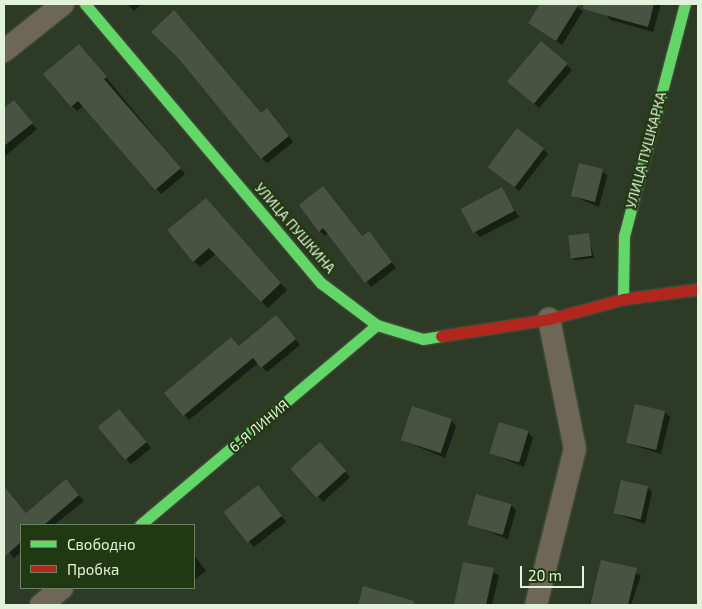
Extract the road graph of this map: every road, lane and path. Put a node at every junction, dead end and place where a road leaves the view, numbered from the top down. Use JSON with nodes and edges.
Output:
{"nodes":[{"id":1,"x":63,"y":4,"type":"edge"},
{"id":2,"x":86,"y":4,"type":"edge"},
{"id":3,"x":685,"y":4,"type":"edge"},
{"id":4,"x":4,"y":50,"type":"edge"},
{"id":5,"x":698,"y":289,"type":"edge"},
{"id":6,"x":623,"y":299,"type":"junction"},
{"id":7,"x":549,"y":319,"type":"junction"},
{"id":8,"x":377,"y":325,"type":"junction"},
{"id":9,"x":141,"y":524,"type":"edge"},
{"id":10,"x":61,"y":589,"type":"edge"},
{"id":11,"x":41,"y":605,"type":"edge"},
{"id":12,"x":536,"y":605,"type":"edge"}],
"edges":[{"from":1,"to":4,"type":"street"},
{"from":2,"to":8,"type":"street","name":"УЛИЦА ПУШКИНА"},
{"from":3,"to":6,"type":"street","name":"УЛИЦА ПУШКАРКА"},
{"from":5,"to":6,"type":"street","name":"УЛИЦА ПУШКИНА"},
{"from":6,"to":7,"type":"street","name":"УЛИЦА ПУШКИНА"},
{"from":7,"to":8,"type":"street","name":"УЛИЦА ПУШКИНА"},
{"from":7,"to":12,"type":"street"},
{"from":8,"to":9,"type":"street","name":"6-Я ЛИНИЯ"},
{"from":10,"to":11,"type":"street"}]}
